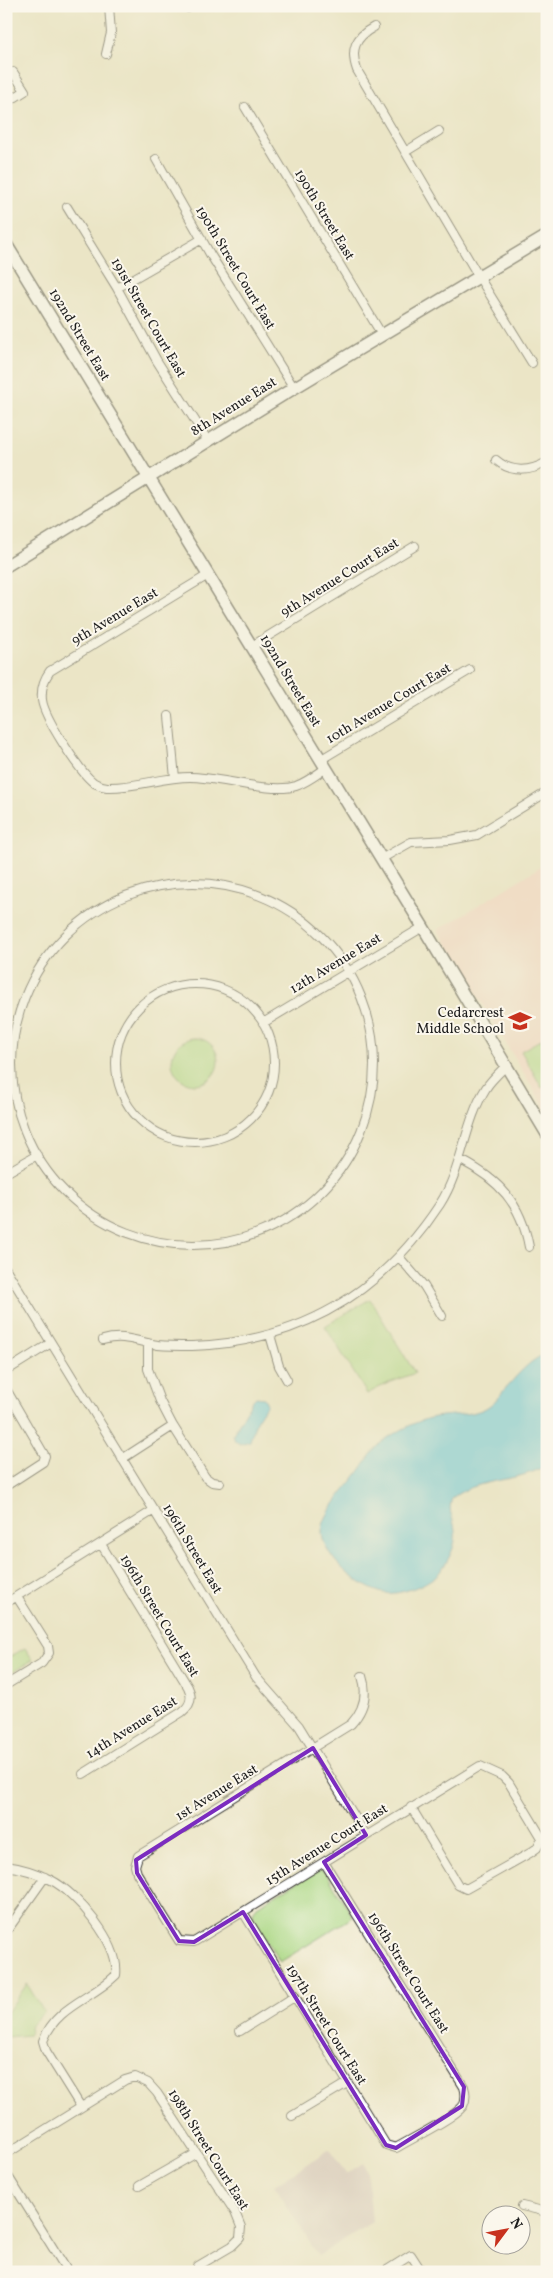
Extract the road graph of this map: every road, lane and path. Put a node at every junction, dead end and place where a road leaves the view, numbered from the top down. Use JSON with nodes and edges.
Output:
{"nodes":[{"id":1,"x":109,"y":6,"type":"edge"},
{"id":2,"x":374,"y":27,"type":"dead end"},
{"id":3,"x":106,"y":54,"type":"dead end"},
{"id":4,"x":6,"y":76,"type":"edge"},
{"id":5,"x":6,"y":103,"type":"edge"},
{"id":6,"x":245,"y":107,"type":"dead end"},
{"id":7,"x":438,"y":131,"type":"dead end"},
{"id":8,"x":405,"y":152,"type":"junction"},
{"id":9,"x":156,"y":159,"type":"dead end"},
{"id":10,"x":67,"y":207,"type":"dead end"},
{"id":11,"x":202,"y":239,"type":"junction"},
{"id":12,"x":545,"y":241,"type":"edge"},
{"id":13,"x":6,"y":244,"type":"edge"},
{"id":14,"x":479,"y":277,"type":"junction"},
{"id":15,"x":117,"y":288,"type":"junction"},
{"id":16,"x":382,"y":335,"type":"junction"},
{"id":17,"x":532,"y":363,"type":"dead end"},
{"id":18,"x":294,"y":388,"type":"junction"},
{"id":19,"x":208,"y":441,"type":"junction"},
{"id":20,"x":496,"y":460,"type":"dead end"},
{"id":21,"x":547,"y":462,"type":"edge"},
{"id":22,"x":148,"y":478,"type":"junction"},
{"id":23,"x":415,"y":546,"type":"dead end"},
{"id":24,"x":6,"y":566,"type":"edge"},
{"id":25,"x":208,"y":575,"type":"junction"},
{"id":26,"x":252,"y":646,"type":"junction"},
{"id":27,"x":470,"y":670,"type":"dead end"},
{"id":28,"x":169,"y":716,"type":"dead end"},
{"id":29,"x":323,"y":764,"type":"junction"},
{"id":30,"x":175,"y":778,"type":"junction"},
{"id":31,"x":92,"y":781,"type":"joint"},
{"id":32,"x":547,"y":792,"type":"edge"},
{"id":33,"x":381,"y":859,"type":"junction"},
{"id":34,"x":423,"y":927,"type":"junction"},
{"id":35,"x":349,"y":971,"type":"junction"},
{"id":36,"x":262,"y":1023,"type":"junction"},
{"id":37,"x":506,"y":1066,"type":"junction"},
{"id":38,"x":547,"y":1134,"type":"edge"},
{"id":39,"x":37,"y":1155,"type":"junction"},
{"id":40,"x":461,"y":1160,"type":"junction"},
{"id":41,"x":6,"y":1173,"type":"edge"},
{"id":42,"x":529,"y":1247,"type":"dead end"},
{"id":43,"x":399,"y":1257,"type":"junction"},
{"id":44,"x":6,"y":1269,"type":"edge"},
{"id":45,"x":442,"y":1316,"type":"dead end"},
{"id":46,"x":270,"y":1335,"type":"junction"},
{"id":47,"x":103,"y":1340,"type":"dead end"},
{"id":48,"x":51,"y":1343,"type":"junction"},
{"id":49,"x":148,"y":1343,"type":"junction"},
{"id":50,"x":6,"y":1370,"type":"edge"},
{"id":51,"x":287,"y":1380,"type":"dead end"},
{"id":52,"x":6,"y":1389,"type":"edge"},
{"id":53,"x":173,"y":1426,"type":"junction"},
{"id":54,"x":122,"y":1458,"type":"junction"},
{"id":55,"x":220,"y":1483,"type":"dead end"},
{"id":56,"x":6,"y":1486,"type":"edge"},
{"id":57,"x":154,"y":1510,"type":"junction"},
{"id":58,"x":101,"y":1544,"type":"junction"},
{"id":59,"x":17,"y":1596,"type":"junction"},
{"id":60,"x":6,"y":1603,"type":"edge"},
{"id":61,"x":362,"y":1676,"type":"dead end"},
{"id":62,"x":6,"y":1685,"type":"edge"},
{"id":63,"x":191,"y":1702,"type":"joint"},
{"id":64,"x":312,"y":1748,"type":"junction"},
{"id":65,"x":83,"y":1774,"type":"dead end"},
{"id":66,"x":411,"y":1807,"type":"junction"},
{"id":67,"x":366,"y":1835,"type":"junction"},
{"id":68,"x":324,"y":1862,"type":"junction"},
{"id":69,"x":6,"y":1866,"type":"edge"},
{"id":70,"x":45,"y":1878,"type":"junction"},
{"id":71,"x":242,"y":1912,"type":"junction"},
{"id":72,"x":6,"y":1932,"type":"edge"},
{"id":73,"x":184,"y":1942,"type":"joint"},
{"id":74,"x":294,"y":1997,"type":"junction"},
{"id":75,"x":240,"y":2031,"type":"dead end"},
{"id":76,"x":347,"y":2082,"type":"junction"},
{"id":77,"x":82,"y":2107,"type":"junction"},
{"id":78,"x":292,"y":2116,"type":"dead end"},
{"id":79,"x":392,"y":2148,"type":"joint"},
{"id":80,"x":6,"y":2154,"type":"edge"},
{"id":81,"x":195,"y":2154,"type":"junction"},
{"id":82,"x":6,"y":2173,"type":"edge"},
{"id":83,"x":139,"y":2186,"type":"dead end"},
{"id":84,"x":530,"y":2208,"type":"edge"},
{"id":85,"x":547,"y":2212,"type":"edge"},
{"id":86,"x":198,"y":2266,"type":"dead end"},
{"id":87,"x":68,"y":2272,"type":"edge"},
{"id":88,"x":384,"y":2272,"type":"edge"},
{"id":89,"x":422,"y":2272,"type":"edge"}],
"edges":[{"from":1,"to":3,"type":"street"},
{"from":2,"to":8,"type":"street"},
{"from":4,"to":5,"type":"street"},
{"from":6,"to":16,"type":"street","name":"190th Street East"},
{"from":7,"to":8,"type":"street"},
{"from":8,"to":14,"type":"street"},
{"from":9,"to":11,"type":"street","name":"190th Street Court East"},
{"from":10,"to":15,"type":"street","name":"191st Street Court East"},
{"from":11,"to":15,"type":"street"},
{"from":11,"to":18,"type":"street","name":"190th Street Court East"},
{"from":12,"to":14,"type":"street","name":"8th Avenue East"},
{"from":13,"to":22,"type":"street","name":"192nd Street East"},
{"from":14,"to":16,"type":"street","name":"8th Avenue East"},
{"from":14,"to":17,"type":"street"},
{"from":15,"to":19,"type":"street","name":"191st Street Court East"},
{"from":16,"to":18,"type":"street","name":"8th Avenue East"},
{"from":18,"to":19,"type":"street","name":"8th Avenue East"},
{"from":19,"to":22,"type":"street","name":"8th Avenue East"},
{"from":20,"to":21,"type":"street"},
{"from":22,"to":24,"type":"street","name":"8th Avenue East"},
{"from":22,"to":25,"type":"street","name":"192nd Street East"},
{"from":23,"to":26,"type":"street","name":"9th Avenue Court East"},
{"from":25,"to":26,"type":"street","name":"192nd Street East"},
{"from":25,"to":31,"type":"street","name":"9th Avenue East"},
{"from":26,"to":29,"type":"street","name":"192nd Street East"},
{"from":27,"to":29,"type":"street","name":"10th Avenue Court East"},
{"from":28,"to":30,"type":"street"},
{"from":29,"to":30,"type":"street","name":"10th Avenue Court East"},
{"from":29,"to":33,"type":"street","name":"192nd Street East"},
{"from":30,"to":31,"type":"street","name":"10th Avenue Court East"},
{"from":32,"to":33,"type":"street"},
{"from":33,"to":34,"type":"street","name":"192nd Street East"},
{"from":34,"to":35,"type":"street","name":"12th Avenue East"},
{"from":34,"to":37,"type":"street","name":"192nd Street East"},
{"from":35,"to":36,"type":"street","name":"12th Avenue East"},
{"from":35,"to":39,"type":"street"},
{"from":35,"to":39,"type":"street"},
{"from":36,"to":36,"type":"street"},
{"from":37,"to":38,"type":"street","name":"192nd Street East"},
{"from":37,"to":40,"type":"street"},
{"from":39,"to":41,"type":"street"},
{"from":40,"to":42,"type":"street"},
{"from":40,"to":43,"type":"street"},
{"from":43,"to":45,"type":"street"},
{"from":43,"to":46,"type":"street"},
{"from":44,"to":48,"type":"street","name":"196th Street East"},
{"from":46,"to":49,"type":"street"},
{"from":46,"to":51,"type":"street"},
{"from":47,"to":49,"type":"street"},
{"from":48,"to":50,"type":"street"},
{"from":48,"to":54,"type":"street","name":"196th Street East"},
{"from":49,"to":53,"type":"street"},
{"from":52,"to":56,"type":"street"},
{"from":53,"to":54,"type":"street"},
{"from":53,"to":55,"type":"street"},
{"from":54,"to":57,"type":"street","name":"196th Street East"},
{"from":57,"to":58,"type":"street"},
{"from":57,"to":64,"type":"street","name":"196th Street East"},
{"from":58,"to":59,"type":"street"},
{"from":58,"to":63,"type":"street","name":"196th Street Court East"},
{"from":59,"to":60,"type":"street"},
{"from":59,"to":62,"type":"street"},
{"from":61,"to":64,"type":"street","name":"1st Avenue East"},
{"from":63,"to":65,"type":"street","name":"14th Avenue East"},
{"from":64,"to":67,"type":"street","name":"196th Street East"},
{"from":64,"to":73,"type":"street","name":"1st Avenue East"},
{"from":66,"to":66,"type":"street","name":"15th Avenue Court East"},
{"from":66,"to":67,"type":"street","name":"15th Avenue Court East"},
{"from":67,"to":68,"type":"street","name":"15th Avenue Court East"},
{"from":68,"to":71,"type":"street","name":"15th Avenue Court East"},
{"from":68,"to":79,"type":"street","name":"196th Street Court East"},
{"from":69,"to":70,"type":"street"},
{"from":70,"to":72,"type":"street"},
{"from":70,"to":77,"type":"street"},
{"from":71,"to":73,"type":"street","name":"15th Avenue Court East"},
{"from":71,"to":74,"type":"street","name":"197th Street Court East"},
{"from":74,"to":75,"type":"street"},
{"from":74,"to":76,"type":"street","name":"197th Street Court East"},
{"from":76,"to":78,"type":"street"},
{"from":76,"to":79,"type":"street","name":"197th Street Court East"},
{"from":77,"to":80,"type":"street"},
{"from":77,"to":81,"type":"street","name":"198th Street Court East"},
{"from":81,"to":83,"type":"street"},
{"from":81,"to":86,"type":"street","name":"198th Street Court East"},
{"from":82,"to":87,"type":"street"},
{"from":84,"to":85,"type":"street"},
{"from":88,"to":89,"type":"street"}]}
